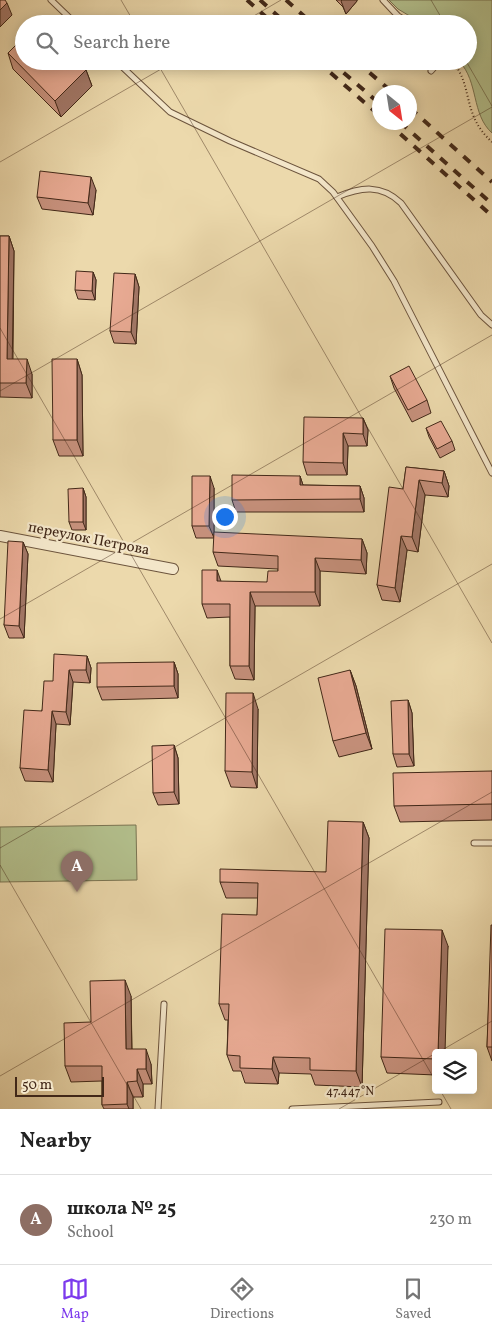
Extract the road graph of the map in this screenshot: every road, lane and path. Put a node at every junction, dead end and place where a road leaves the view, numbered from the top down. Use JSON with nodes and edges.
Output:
{"nodes":[{"id":1,"x":51,"y":0,"type":"edge"},
{"id":2,"x":382,"y":0,"type":"edge"},
{"id":3,"x":67,"y":15,"type":"edge"},
{"id":4,"x":397,"y":15,"type":"edge"},
{"id":5,"x":126,"y":70,"type":"edge"},
{"id":6,"x":459,"y":70,"type":"edge"},
{"id":7,"x":492,"y":142,"type":"edge"},
{"id":8,"x":337,"y":198,"type":"junction"},
{"id":9,"x":492,"y":325,"type":"edge"},
{"id":10,"x":492,"y":473,"type":"edge"},
{"id":11,"x":0,"y":536,"type":"edge"},
{"id":12,"x":173,"y":569,"type":"dead end"},
{"id":13,"x":474,"y":843,"type":"dead end"},
{"id":14,"x":492,"y":843,"type":"edge"},
{"id":15,"x":164,"y":1004,"type":"dead end"},
{"id":16,"x":439,"y":1102,"type":"dead end"},
{"id":17,"x":158,"y":1109,"type":"edge"},
{"id":18,"x":292,"y":1109,"type":"edge"}],
"edges":[{"from":1,"to":3,"type":"lane"},
{"from":2,"to":4,"type":"lane"},
{"from":5,"to":8,"type":"lane"},
{"from":6,"to":7,"type":"path"},
{"from":8,"to":9,"type":"lane"},
{"from":8,"to":10,"type":"lane"},
{"from":11,"to":12,"type":"street","name":"переулок Петрова"},
{"from":13,"to":14,"type":"lane"},
{"from":15,"to":17,"type":"lane"},
{"from":16,"to":18,"type":"lane"}]}
